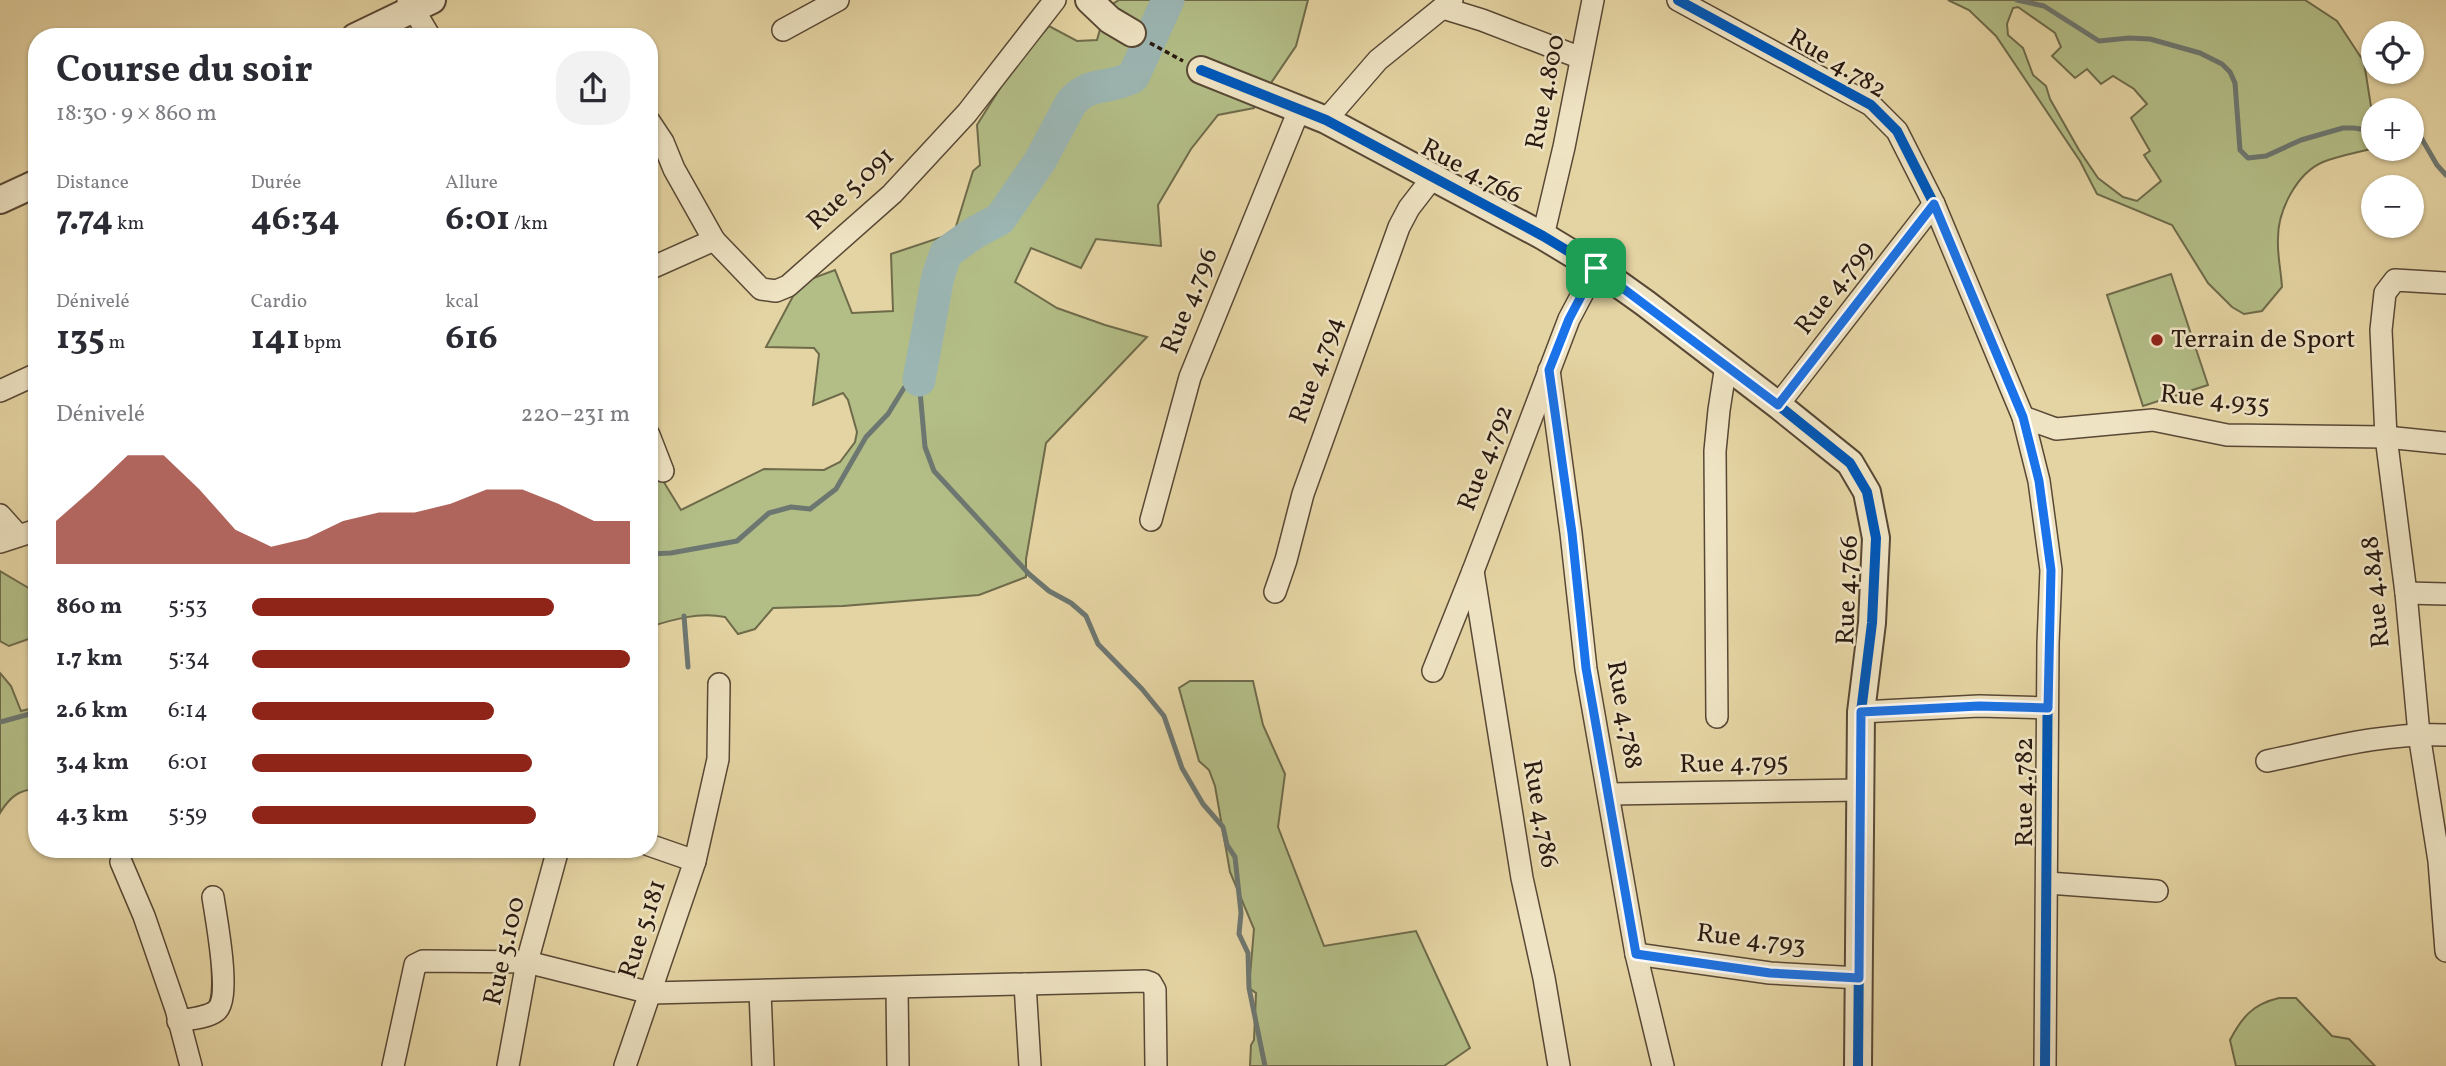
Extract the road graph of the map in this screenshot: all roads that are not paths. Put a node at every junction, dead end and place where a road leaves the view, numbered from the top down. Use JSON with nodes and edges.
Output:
{"nodes":[{"id":1,"x":838,"y":0,"type":"edge"},
{"id":2,"x":1055,"y":0,"type":"edge"},
{"id":3,"x":1088,"y":0,"type":"edge"},
{"id":4,"x":1593,"y":0,"type":"edge"},
{"id":5,"x":1678,"y":0,"type":"edge"},
{"id":6,"x":418,"y":3,"type":"edge"},
{"id":7,"x":1447,"y":4,"type":"edge"},
{"id":8,"x":372,"y":28,"type":"edge"},
{"id":9,"x":427,"y":28,"type":"edge"},
{"id":10,"x":783,"y":30,"type":"dead end"},
{"id":11,"x":1132,"y":33,"type":"road end"},
{"id":12,"x":1581,"y":58,"type":"junction"},
{"id":13,"x":1200,"y":70,"type":"road end"},
{"id":14,"x":1299,"y":110,"type":"junction"},
{"id":15,"x":1326,"y":121,"type":"junction"},
{"id":16,"x":658,"y":134,"type":"edge"},
{"id":17,"x":1433,"y":177,"type":"junction"},
{"id":18,"x":28,"y":187,"type":"edge"},
{"id":19,"x":0,"y":200,"type":"edge"},
{"id":20,"x":1934,"y":204,"type":"junction"},
{"id":21,"x":1543,"y":236,"type":"junction"},
{"id":22,"x":713,"y":240,"type":"junction"},
{"id":23,"x":658,"y":265,"type":"edge"},
{"id":24,"x":1596,"y":268,"type":"junction"},
{"id":25,"x":2446,"y":282,"type":"edge"},
{"id":26,"x":1726,"y":365,"type":"junction"},
{"id":27,"x":1549,"y":370,"type":"junction"},
{"id":28,"x":28,"y":378,"type":"edge"},
{"id":29,"x":0,"y":391,"type":"edge"},
{"id":30,"x":1778,"y":405,"type":"junction"},
{"id":31,"x":2023,"y":417,"type":"junction"},
{"id":32,"x":2386,"y":437,"type":"junction"},
{"id":33,"x":2446,"y":443,"type":"edge"},
{"id":34,"x":658,"y":458,"type":"edge"},
{"id":35,"x":663,"y":471,"type":"dead end"},
{"id":36,"x":0,"y":515,"type":"edge"},
{"id":37,"x":1151,"y":520,"type":"dead end"},
{"id":38,"x":18,"y":536,"type":"edge"},
{"id":39,"x":1473,"y":571,"type":"junction"},
{"id":40,"x":1275,"y":592,"type":"dead end"},
{"id":41,"x":2406,"y":593,"type":"junction"},
{"id":42,"x":2446,"y":594,"type":"edge"},
{"id":43,"x":1433,"y":671,"type":"dead end"},
{"id":44,"x":719,"y":684,"type":"dead end"},
{"id":45,"x":2048,"y":708,"type":"junction"},
{"id":46,"x":1861,"y":712,"type":"junction"},
{"id":47,"x":1717,"y":717,"type":"dead end"},
{"id":48,"x":2419,"y":734,"type":"junction"},
{"id":49,"x":2446,"y":735,"type":"edge"},
{"id":50,"x":2267,"y":761,"type":"dead end"},
{"id":51,"x":1860,"y":790,"type":"junction"},
{"id":52,"x":1609,"y":794,"type":"junction"},
{"id":53,"x":658,"y":848,"type":"edge"},
{"id":54,"x":556,"y":858,"type":"edge"},
{"id":55,"x":695,"y":861,"type":"junction"},
{"id":56,"x":121,"y":862,"type":"dead end"},
{"id":57,"x":2048,"y":883,"type":"junction"},
{"id":58,"x":2157,"y":891,"type":"dead end"},
{"id":59,"x":213,"y":897,"type":"dead end"},
{"id":60,"x":2446,"y":951,"type":"edge"},
{"id":61,"x":1636,"y":954,"type":"junction"},
{"id":62,"x":527,"y":962,"type":"junction"},
{"id":63,"x":1859,"y":978,"type":"junction"},
{"id":64,"x":1025,"y":984,"type":"junction"},
{"id":65,"x":897,"y":988,"type":"junction"},
{"id":66,"x":760,"y":991,"type":"junction"},
{"id":67,"x":651,"y":993,"type":"junction"},
{"id":68,"x":178,"y":1021,"type":"junction"},
{"id":69,"x":191,"y":1066,"type":"edge"},
{"id":70,"x":393,"y":1066,"type":"edge"},
{"id":71,"x":508,"y":1066,"type":"edge"},
{"id":72,"x":625,"y":1066,"type":"edge"},
{"id":73,"x":763,"y":1066,"type":"edge"},
{"id":74,"x":898,"y":1066,"type":"edge"},
{"id":75,"x":1030,"y":1066,"type":"edge"},
{"id":76,"x":1156,"y":1066,"type":"edge"},
{"id":77,"x":1559,"y":1066,"type":"edge"},
{"id":78,"x":1663,"y":1066,"type":"edge"},
{"id":79,"x":1858,"y":1066,"type":"edge"},
{"id":80,"x":2045,"y":1066,"type":"edge"}],
"edges":[{"from":1,"to":10,"type":"street"},
{"from":2,"to":22,"type":"street","name":"Rue 5.091"},
{"from":3,"to":11,"type":"street"},
{"from":4,"to":12,"type":"street","name":"Rue 4.800"},
{"from":5,"to":20,"type":"street","name":"Rue 4.782"},
{"from":6,"to":8,"type":"street"},
{"from":6,"to":9,"type":"street"},
{"from":7,"to":12,"type":"street"},
{"from":7,"to":15,"type":"street"},
{"from":12,"to":21,"type":"street","name":"Rue 4.800"},
{"from":13,"to":14,"type":"street","name":"Rue 4.766"},
{"from":14,"to":15,"type":"street","name":"Rue 4.766"},
{"from":14,"to":37,"type":"street","name":"Rue 4.796"},
{"from":15,"to":17,"type":"street","name":"Rue 4.766"},
{"from":16,"to":22,"type":"street"},
{"from":17,"to":21,"type":"street","name":"Rue 4.766"},
{"from":17,"to":40,"type":"street","name":"Rue 4.794"},
{"from":18,"to":19,"type":"street"},
{"from":20,"to":30,"type":"street","name":"Rue 4.799"},
{"from":20,"to":31,"type":"street","name":"Rue 4.782"},
{"from":21,"to":24,"type":"street","name":"Rue 4.766"},
{"from":22,"to":23,"type":"street"},
{"from":24,"to":26,"type":"street","name":"Rue 4.766"},
{"from":24,"to":27,"type":"street","name":"Rue 4.792"},
{"from":25,"to":32,"type":"street","name":"Rue 4.848"},
{"from":26,"to":30,"type":"street","name":"Rue 4.766"},
{"from":26,"to":47,"type":"street"},
{"from":27,"to":39,"type":"street","name":"Rue 4.792"},
{"from":27,"to":52,"type":"street","name":"Rue 4.788"},
{"from":28,"to":29,"type":"street"},
{"from":30,"to":46,"type":"street","name":"Rue 4.766"},
{"from":31,"to":32,"type":"street","name":"Rue 4.935"},
{"from":31,"to":45,"type":"street","name":"Rue 4.782"},
{"from":32,"to":33,"type":"street","name":"Rue 4.935"},
{"from":32,"to":41,"type":"street","name":"Rue 4.848"},
{"from":34,"to":35,"type":"street"},
{"from":36,"to":38,"type":"street"},
{"from":39,"to":43,"type":"street","name":"Rue 4.792"},
{"from":39,"to":77,"type":"street","name":"Rue 4.786"},
{"from":41,"to":42,"type":"street"},
{"from":41,"to":48,"type":"street","name":"Rue 4.848"},
{"from":44,"to":55,"type":"street","name":"Rue 5.181"},
{"from":45,"to":46,"type":"street"},
{"from":45,"to":57,"type":"street","name":"Rue 4.782"},
{"from":46,"to":51,"type":"street","name":"Rue 4.766"},
{"from":48,"to":49,"type":"street"},
{"from":48,"to":50,"type":"street"},
{"from":48,"to":60,"type":"street","name":"Rue 4.848"},
{"from":51,"to":52,"type":"street","name":"Rue 4.795"},
{"from":51,"to":63,"type":"street","name":"Rue 4.766"},
{"from":52,"to":61,"type":"street","name":"Rue 4.788"},
{"from":53,"to":55,"type":"street"},
{"from":54,"to":62,"type":"street","name":"Rue 5.100"},
{"from":55,"to":67,"type":"street","name":"Rue 5.181"},
{"from":56,"to":68,"type":"street"},
{"from":57,"to":58,"type":"street"},
{"from":57,"to":80,"type":"street","name":"Rue 4.782"},
{"from":59,"to":68,"type":"street"},
{"from":61,"to":63,"type":"street","name":"Rue 4.793"},
{"from":61,"to":78,"type":"street","name":"Rue 4.788"},
{"from":62,"to":67,"type":"street"},
{"from":62,"to":70,"type":"street"},
{"from":62,"to":71,"type":"street","name":"Rue 5.100"},
{"from":63,"to":79,"type":"street","name":"Rue 4.766"},
{"from":64,"to":65,"type":"street"},
{"from":64,"to":75,"type":"street"},
{"from":64,"to":76,"type":"street"},
{"from":65,"to":66,"type":"street"},
{"from":65,"to":74,"type":"street"},
{"from":66,"to":67,"type":"street"},
{"from":66,"to":73,"type":"street"},
{"from":67,"to":72,"type":"street","name":"Rue 5.181"},
{"from":68,"to":69,"type":"street"}]}
